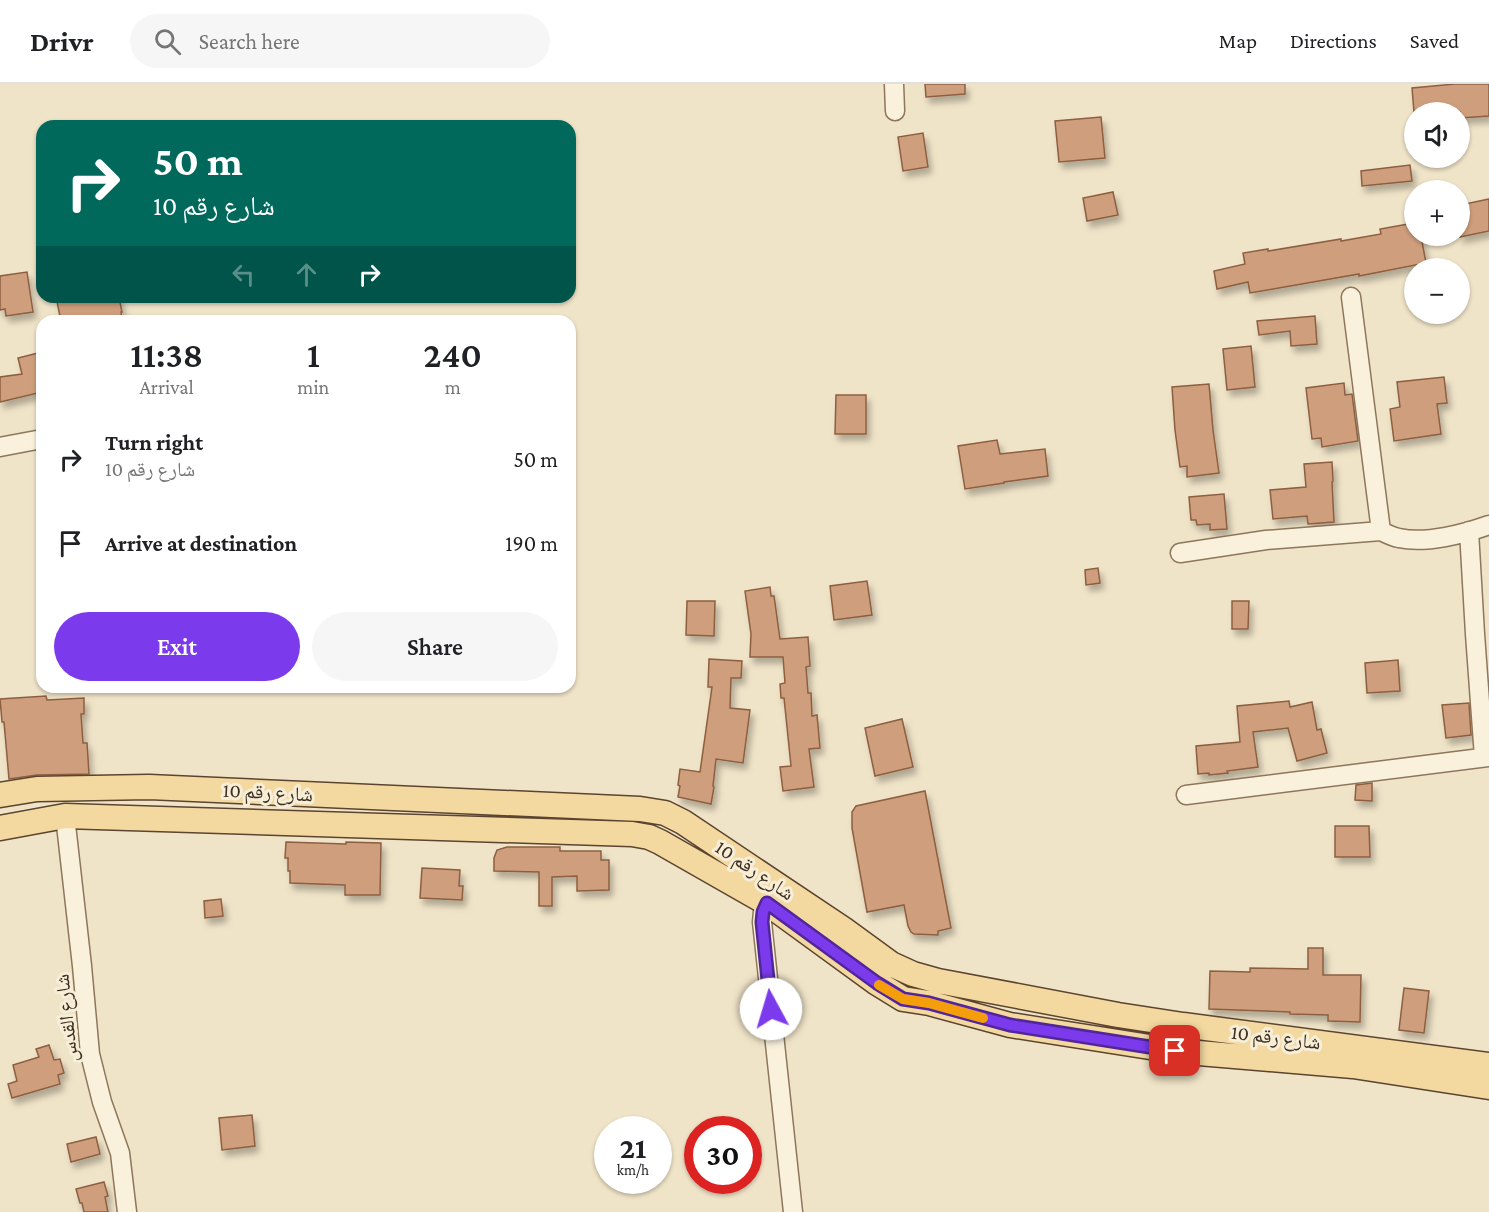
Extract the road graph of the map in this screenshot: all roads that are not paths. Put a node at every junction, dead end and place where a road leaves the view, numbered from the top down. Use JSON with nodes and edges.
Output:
{"nodes":[{"id":1,"x":894,"y":84,"type":"edge"},
{"id":2,"x":895,"y":111,"type":"dead end"},
{"id":3,"x":1351,"y":297,"type":"dead end"},
{"id":4,"x":36,"y":440,"type":"edge"},
{"id":5,"x":0,"y":447,"type":"edge"},
{"id":6,"x":1489,"y":525,"type":"edge"},
{"id":7,"x":1382,"y":531,"type":"junction"},
{"id":8,"x":1469,"y":531,"type":"junction"},
{"id":9,"x":1180,"y":554,"type":"dead end"},
{"id":10,"x":1486,"y":757,"type":"edge"},
{"id":11,"x":0,"y":795,"type":"edge"},
{"id":12,"x":1186,"y":795,"type":"dead end"},
{"id":13,"x":65,"y":816,"type":"junction"},
{"id":14,"x":0,"y":828,"type":"edge"},
{"id":15,"x":767,"y":903,"type":"junction"},
{"id":16,"x":1489,"y":1065,"type":"edge"},
{"id":17,"x":1489,"y":1087,"type":"edge"},
{"id":18,"x":127,"y":1212,"type":"edge"},
{"id":19,"x":794,"y":1212,"type":"edge"}],
"edges":[{"from":1,"to":2,"type":"street"},
{"from":3,"to":7,"type":"street"},
{"from":4,"to":5,"type":"street"},
{"from":6,"to":8,"type":"street"},
{"from":7,"to":8,"type":"street"},
{"from":7,"to":9,"type":"street"},
{"from":8,"to":10,"type":"street"},
{"from":10,"to":12,"type":"street"},
{"from":11,"to":16,"type":"main road","name":"شارع رقم 10"},
{"from":13,"to":14,"type":"main road","name":"شارع رقم 10"},
{"from":13,"to":15,"type":"main road","name":"شارع رقم 10"},
{"from":13,"to":18,"type":"street","name":"شارع القدس"},
{"from":15,"to":17,"type":"main road","name":"شارع رقم 10"},
{"from":15,"to":19,"type":"street"}]}
